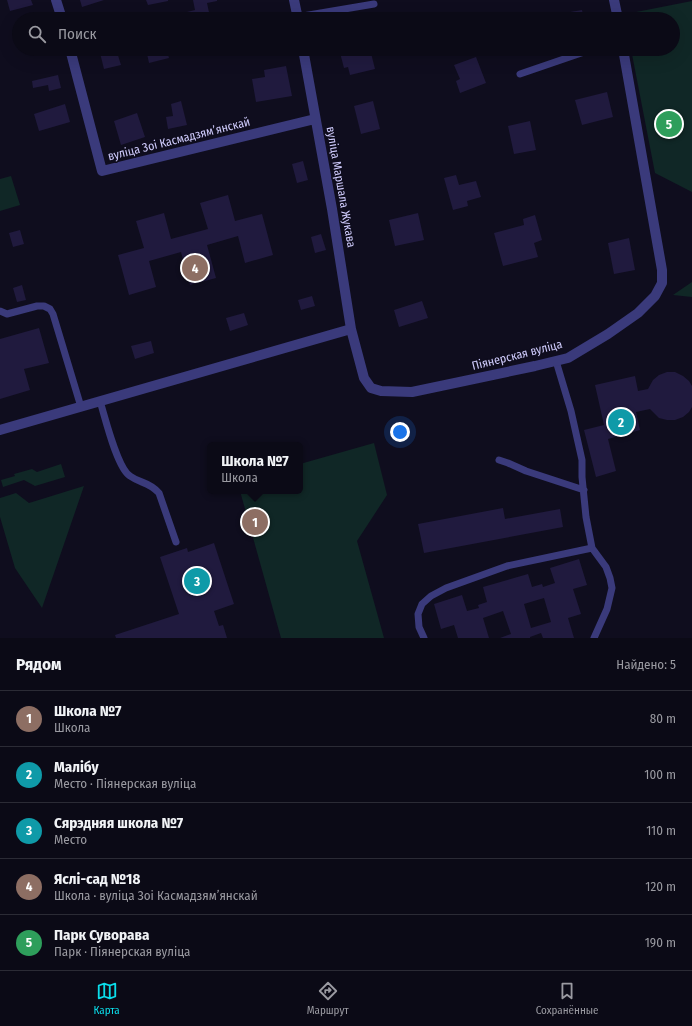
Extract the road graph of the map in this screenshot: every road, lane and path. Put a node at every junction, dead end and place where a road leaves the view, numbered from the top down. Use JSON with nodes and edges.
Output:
{"nodes":[{"id":1,"x":56,"y":0,"type":"edge"},
{"id":2,"x":294,"y":0,"type":"edge"},
{"id":3,"x":614,"y":0,"type":"edge"},
{"id":4,"x":374,"y":4,"type":"dead end"},
{"id":5,"x":60,"y":12,"type":"edge"},
{"id":6,"x":297,"y":12,"type":"edge"},
{"id":7,"x":331,"y":12,"type":"edge"},
{"id":8,"x":617,"y":12,"type":"edge"},
{"id":9,"x":72,"y":56,"type":"edge"},
{"id":10,"x":304,"y":56,"type":"edge"},
{"id":11,"x":573,"y":56,"type":"edge"},
{"id":12,"x":624,"y":56,"type":"edge"},
{"id":13,"x":520,"y":74,"type":"dead end"},
{"id":14,"x":315,"y":119,"type":"junction"},
{"id":15,"x":0,"y":311,"type":"edge"},
{"id":16,"x":352,"y":329,"type":"junction"},
{"id":17,"x":556,"y":361,"type":"junction"},
{"id":18,"x":100,"y":401,"type":"junction"},
{"id":19,"x":80,"y":407,"type":"junction"},
{"id":20,"x":0,"y":430,"type":"edge"},
{"id":21,"x":499,"y":460,"type":"dead end"},
{"id":22,"x":584,"y":490,"type":"junction"},
{"id":23,"x":176,"y":542,"type":"dead end"},
{"id":24,"x":592,"y":548,"type":"junction"},
{"id":25,"x":424,"y":638,"type":"edge"},
{"id":26,"x":594,"y":638,"type":"edge"}],
"edges":[{"from":1,"to":5,"type":"street"},
{"from":2,"to":6,"type":"street"},
{"from":3,"to":8,"type":"street"},
{"from":4,"to":7,"type":"lane"},
{"from":9,"to":14,"type":"street","name":"вуліца Зоі Касмадзямʼянскай"},
{"from":10,"to":14,"type":"street","name":"вуліца Маршала Жукава"},
{"from":11,"to":13,"type":"lane"},
{"from":12,"to":17,"type":"street","name":"Піянерская вуліца"},
{"from":14,"to":16,"type":"street","name":"вуліца Маршала Жукава"},
{"from":15,"to":19,"type":"lane"},
{"from":16,"to":17,"type":"street","name":"Піянерская вуліца"},
{"from":16,"to":18,"type":"street"},
{"from":17,"to":22,"type":"lane"},
{"from":18,"to":19,"type":"street"},
{"from":18,"to":23,"type":"lane"},
{"from":19,"to":20,"type":"street"},
{"from":21,"to":22,"type":"lane"},
{"from":22,"to":24,"type":"lane"},
{"from":24,"to":25,"type":"lane"},
{"from":24,"to":26,"type":"lane"}]}
